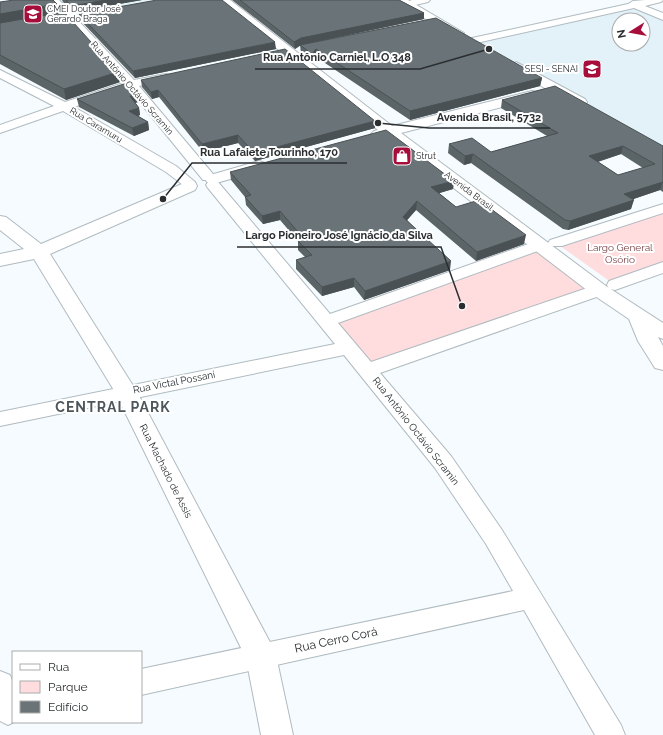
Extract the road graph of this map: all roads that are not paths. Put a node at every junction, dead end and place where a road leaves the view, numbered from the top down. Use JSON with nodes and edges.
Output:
{"nodes":[{"id":1,"x":54,"y":0,"type":"edge"},
{"id":2,"x":223,"y":0,"type":"edge"},
{"id":3,"x":238,"y":0,"type":"edge"},
{"id":4,"x":425,"y":0,"type":"edge"},
{"id":5,"x":623,"y":0,"type":"edge"},
{"id":6,"x":658,"y":0,"type":"edge"},
{"id":7,"x":403,"y":2,"type":"edge"},
{"id":8,"x":634,"y":5,"type":"junction"},
{"id":9,"x":83,"y":14,"type":"edge"},
{"id":10,"x":663,"y":17,"type":"edge"},
{"id":11,"x":64,"y":18,"type":"junction"},
{"id":12,"x":437,"y":21,"type":"junction"},
{"id":13,"x":422,"y":24,"type":"edge"},
{"id":14,"x":472,"y":41,"type":"junction"},
{"id":15,"x":487,"y":50,"type":"edge"},
{"id":16,"x":288,"y":51,"type":"junction"},
{"id":17,"x":273,"y":54,"type":"edge"},
{"id":18,"x":508,"y":61,"type":"edge"},
{"id":19,"x":0,"y":73,"type":"edge"},
{"id":20,"x":176,"y":75,"type":"edge"},
{"id":21,"x":131,"y":84,"type":"junction"},
{"id":22,"x":556,"y":88,"type":"junction"},
{"id":23,"x":64,"y":106,"type":"junction"},
{"id":24,"x":595,"y":110,"type":"edge"},
{"id":25,"x":0,"y":129,"type":"edge"},
{"id":26,"x":396,"y":129,"type":"junction"},
{"id":27,"x":367,"y":137,"type":"edge"},
{"id":28,"x":270,"y":163,"type":"edge"},
{"id":29,"x":202,"y":183,"type":"junction"},
{"id":30,"x":663,"y":208,"type":"edge"},
{"id":31,"x":0,"y":221,"type":"edge"},
{"id":32,"x":548,"y":244,"type":"junction"},
{"id":33,"x":39,"y":252,"type":"junction"},
{"id":34,"x":0,"y":260,"type":"edge"},
{"id":35,"x":663,"y":267,"type":"edge"},
{"id":36,"x":607,"y":288,"type":"junction"},
{"id":37,"x":638,"y":316,"type":"junction"},
{"id":38,"x":663,"y":316,"type":"edge"},
{"id":39,"x":326,"y":321,"type":"junction"},
{"id":40,"x":663,"y":332,"type":"edge"},
{"id":41,"x":348,"y":348,"type":"junction"},
{"id":42,"x":663,"y":363,"type":"edge"},
{"id":43,"x":368,"y":370,"type":"junction"},
{"id":44,"x":126,"y":392,"type":"junction"},
{"id":45,"x":0,"y":419,"type":"edge"},
{"id":46,"x":530,"y":598,"type":"junction"},
{"id":47,"x":261,"y":656,"type":"junction"},
{"id":48,"x":142,"y":682,"type":"edge"},
{"id":49,"x":0,"y":684,"type":"edge"},
{"id":50,"x":7,"y":711,"type":"edge"},
{"id":51,"x":277,"y":735,"type":"edge"},
{"id":52,"x":611,"y":735,"type":"edge"}],
"edges":[{"from":1,"to":11,"type":"street","name":"Rua Antônio Octávio Scramin"},
{"from":2,"to":16,"type":"main road","name":"Avenida Brasil"},
{"from":3,"to":26,"type":"main road","name":"Avenida Brasil"},
{"from":4,"to":7,"type":"street"},
{"from":5,"to":8,"type":"street"},
{"from":6,"to":8,"type":"street"},
{"from":7,"to":12,"type":"main road"},
{"from":8,"to":10,"type":"street"},
{"from":8,"to":14,"type":"street"},
{"from":9,"to":11,"type":"street"},
{"from":11,"to":21,"type":"street","name":"Rua Antônio Octávio Scramin"},
{"from":12,"to":13,"type":"street"},
{"from":12,"to":14,"type":"main road"},
{"from":14,"to":15,"type":"main road"},
{"from":16,"to":17,"type":"street"},
{"from":16,"to":26,"type":"main road","name":"Avenida Brasil"},
{"from":18,"to":22,"type":"main road"},
{"from":19,"to":23,"type":"street","name":"Rua Caramuru"},
{"from":20,"to":21,"type":"street"},
{"from":21,"to":23,"type":"street"},
{"from":21,"to":29,"type":"street","name":"Rua Antônio Octávio Scramin"},
{"from":22,"to":24,"type":"main road"},
{"from":22,"to":26,"type":"main road"},
{"from":23,"to":25,"type":"street"},
{"from":23,"to":29,"type":"street","name":"Rua Caramuru"},
{"from":26,"to":27,"type":"main road"},
{"from":26,"to":32,"type":"main road","name":"Avenida Brasil"},
{"from":28,"to":29,"type":"main road"},
{"from":29,"to":33,"type":"main road"},
{"from":29,"to":39,"type":"street","name":"Rua Antônio Octávio Scramin"},
{"from":30,"to":32,"type":"street"},
{"from":31,"to":33,"type":"main road","name":"Rua Machado de Assis"},
{"from":32,"to":36,"type":"main road","name":"Avenida Brasil"},
{"from":32,"to":39,"type":"street"},
{"from":33,"to":34,"type":"main road"},
{"from":33,"to":44,"type":"main road","name":"Rua Machado de Assis"},
{"from":35,"to":36,"type":"street"},
{"from":36,"to":37,"type":"main road","name":"Avenida Brasil"},
{"from":36,"to":38,"type":"main road","name":"Avenida Brasil"},
{"from":36,"to":43,"type":"street"},
{"from":37,"to":40,"type":"main road","name":"Avenida Brasil"},
{"from":37,"to":42,"type":"main road"},
{"from":39,"to":41,"type":"street","name":"Rua Antônio Octávio Scramin"},
{"from":41,"to":43,"type":"street","name":"Rua Antônio Octávio Scramin"},
{"from":41,"to":44,"type":"street","name":"Rua Victal Possani"},
{"from":43,"to":46,"type":"street","name":"Rua Antônio Octávio Scramin"},
{"from":44,"to":45,"type":"street","name":"Rua Victal Possani"},
{"from":44,"to":47,"type":"main road","name":"Rua Machado de Assis"},
{"from":46,"to":47,"type":"street","name":"Rua Cerro Corá"},
{"from":46,"to":52,"type":"street","name":"Rua Antônio Octávio Scramin"},
{"from":47,"to":48,"type":"street","name":"Rua Cerro Corá"},
{"from":47,"to":51,"type":"main road","name":"Rua Machado de Assis"},
{"from":49,"to":50,"type":"street"}]}
